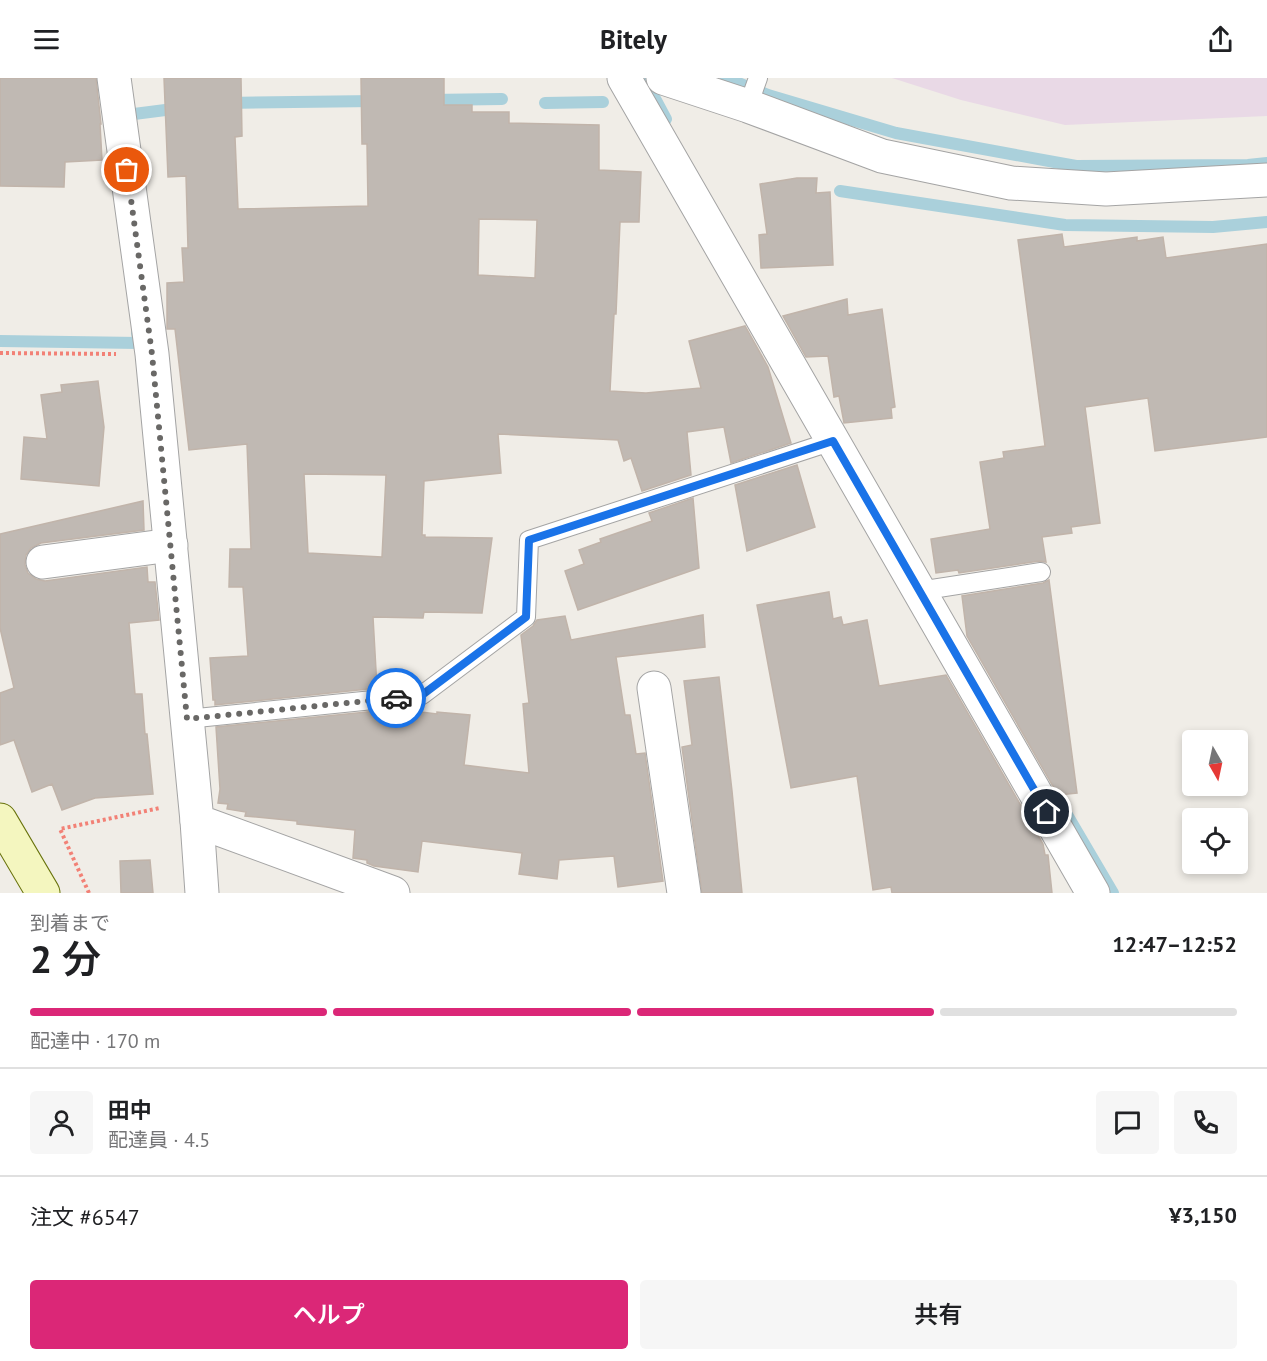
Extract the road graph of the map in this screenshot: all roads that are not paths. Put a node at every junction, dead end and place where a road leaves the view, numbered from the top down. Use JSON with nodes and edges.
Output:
{"nodes":[{"id":1,"x":114,"y":78,"type":"edge"},
{"id":2,"x":624,"y":78,"type":"edge"},
{"id":3,"x":663,"y":78,"type":"edge"},
{"id":4,"x":753,"y":92,"type":"edge"},
{"id":5,"x":1267,"y":180,"type":"edge"},
{"id":6,"x":833,"y":441,"type":"junction"},
{"id":7,"x":171,"y":545,"type":"junction"},
{"id":8,"x":43,"y":562,"type":"dead end"},
{"id":9,"x":1041,"y":572,"type":"dead end"},
{"id":10,"x":919,"y":591,"type":"junction"},
{"id":11,"x":654,"y":687,"type":"dead end"},
{"id":12,"x":187,"y":719,"type":"junction"},
{"id":13,"x":0,"y":820,"type":"edge"},
{"id":14,"x":197,"y":821,"type":"junction"},
{"id":15,"x":44,"y":893,"type":"edge"},
{"id":16,"x":202,"y":893,"type":"edge"},
{"id":17,"x":393,"y":893,"type":"edge"},
{"id":18,"x":684,"y":893,"type":"edge"},
{"id":19,"x":1093,"y":893,"type":"edge"}],
"edges":[{"from":1,"to":7,"type":"street"},
{"from":2,"to":6,"type":"street"},
{"from":3,"to":4,"type":"street"},
{"from":4,"to":5,"type":"street"},
{"from":6,"to":10,"type":"street"},
{"from":6,"to":12,"type":"lane"},
{"from":7,"to":8,"type":"street"},
{"from":7,"to":12,"type":"street"},
{"from":9,"to":10,"type":"lane"},
{"from":10,"to":19,"type":"street"},
{"from":11,"to":18,"type":"street"},
{"from":12,"to":14,"type":"street"},
{"from":13,"to":15,"type":"main road"},
{"from":14,"to":16,"type":"street"},
{"from":14,"to":17,"type":"street"}]}
